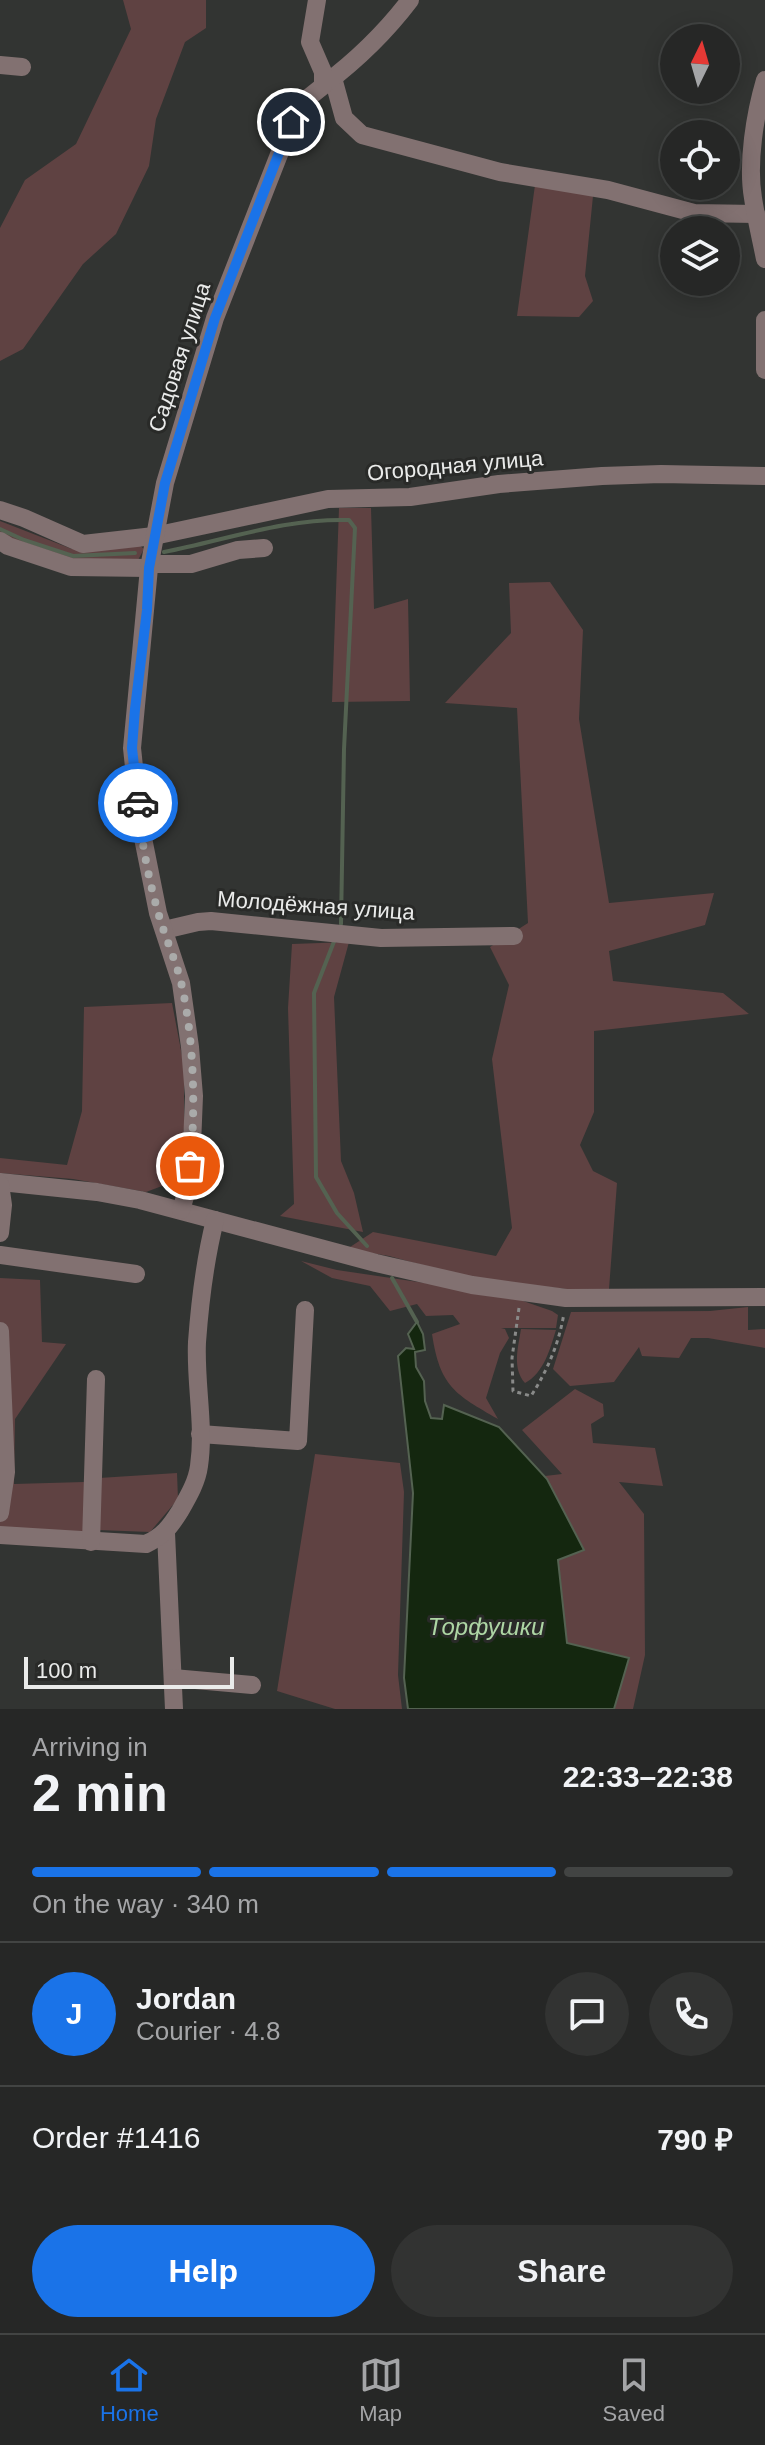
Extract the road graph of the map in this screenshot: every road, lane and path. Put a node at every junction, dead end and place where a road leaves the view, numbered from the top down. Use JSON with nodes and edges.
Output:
{"nodes":[{"id":1,"x":317,"y":0,"type":"edge"},
{"id":2,"x":410,"y":0,"type":"edge"},
{"id":3,"x":0,"y":65,"type":"edge"},
{"id":4,"x":22,"y":67,"type":"dead end"},
{"id":5,"x":765,"y":80,"type":"edge"},
{"id":6,"x":328,"y":82,"type":"junction"},
{"id":7,"x":756,"y":214,"type":"junction"},
{"id":8,"x":765,"y":259,"type":"edge"},
{"id":9,"x":765,"y":320,"type":"edge"},
{"id":10,"x":765,"y":370,"type":"edge"},
{"id":11,"x":765,"y":476,"type":"edge"},
{"id":12,"x":0,"y":510,"type":"edge"},
{"id":13,"x":154,"y":536,"type":"junction"},
{"id":14,"x":0,"y":541,"type":"edge"},
{"id":15,"x":264,"y":548,"type":"dead end"},
{"id":16,"x":149,"y":566,"type":"junction"},
{"id":17,"x":164,"y":930,"type":"junction"},
{"id":18,"x":514,"y":936,"type":"dead end"},
{"id":19,"x":0,"y":1183,"type":"edge"},
{"id":20,"x":1,"y":1205,"type":"edge"},
{"id":21,"x":181,"y":1210,"type":"junction"},
{"id":22,"x":215,"y":1220,"type":"junction"},
{"id":23,"x":0,"y":1233,"type":"edge"},
{"id":24,"x":0,"y":1255,"type":"edge"},
{"id":25,"x":136,"y":1274,"type":"dead end"},
{"id":26,"x":522,"y":1292,"type":"junction"},
{"id":27,"x":765,"y":1297,"type":"edge"},
{"id":28,"x":566,"y":1298,"type":"junction"},
{"id":29,"x":305,"y":1310,"type":"dead end"},
{"id":30,"x":0,"y":1331,"type":"edge"},
{"id":31,"x":96,"y":1379,"type":"dead end"},
{"id":32,"x":200,"y":1434,"type":"junction"},
{"id":33,"x":0,"y":1513,"type":"edge"},
{"id":34,"x":166,"y":1533,"type":"junction"},
{"id":35,"x":0,"y":1535,"type":"edge"},
{"id":36,"x":91,"y":1542,"type":"junction"},
{"id":37,"x":173,"y":1678,"type":"junction"},
{"id":38,"x":252,"y":1685,"type":"dead end"},
{"id":39,"x":174,"y":1709,"type":"edge"}],
"edges":[{"from":1,"to":6,"type":"street"},
{"from":2,"to":6,"type":"street","name":"Садовая улица"},
{"from":3,"to":4,"type":"street"},
{"from":5,"to":7,"type":"street"},
{"from":6,"to":7,"type":"street"},
{"from":6,"to":13,"type":"street","name":"Садовая улица"},
{"from":7,"to":8,"type":"street"},
{"from":9,"to":10,"type":"street"},
{"from":11,"to":13,"type":"street","name":"Огородная улица"},
{"from":12,"to":13,"type":"street","name":"Огородная улица"},
{"from":13,"to":16,"type":"street","name":"Садовая улица"},
{"from":14,"to":16,"type":"street"},
{"from":15,"to":16,"type":"street"},
{"from":16,"to":17,"type":"street","name":"Садовая улица"},
{"from":17,"to":18,"type":"street","name":"Молодёжная улица"},
{"from":17,"to":21,"type":"street","name":"Садовая улица"},
{"from":19,"to":20,"type":"street"},
{"from":19,"to":21,"type":"street"},
{"from":20,"to":23,"type":"street"},
{"from":21,"to":22,"type":"street"},
{"from":22,"to":26,"type":"street"},
{"from":22,"to":32,"type":"street"},
{"from":24,"to":25,"type":"street"},
{"from":26,"to":28,"type":"street"},
{"from":26,"to":28,"type":"path"},
{"from":27,"to":28,"type":"street"},
{"from":29,"to":32,"type":"street"},
{"from":30,"to":33,"type":"street"},
{"from":31,"to":36,"type":"street"},
{"from":32,"to":34,"type":"street"},
{"from":34,"to":36,"type":"street"},
{"from":34,"to":37,"type":"street"},
{"from":35,"to":36,"type":"street"},
{"from":37,"to":38,"type":"street"},
{"from":37,"to":39,"type":"street"}]}
